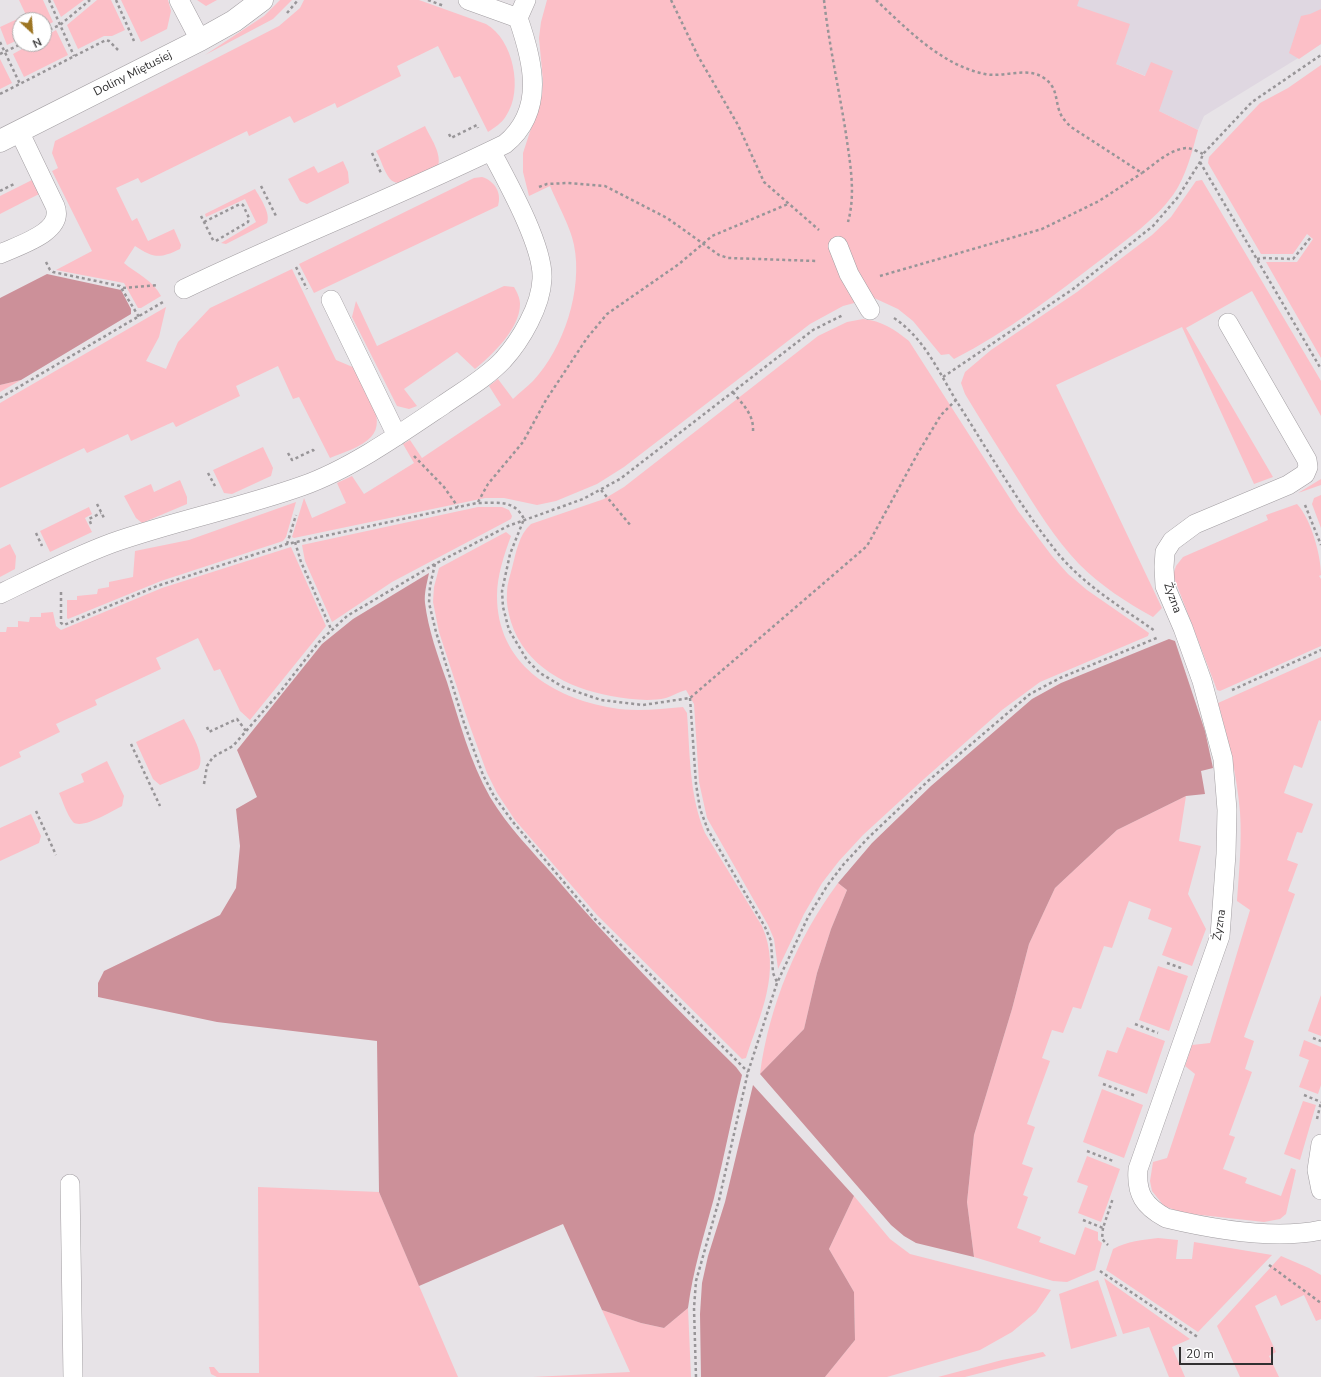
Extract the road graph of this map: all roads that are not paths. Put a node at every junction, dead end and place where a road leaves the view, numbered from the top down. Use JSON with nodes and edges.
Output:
{"nodes":[{"id":1,"x":179,"y":0,"type":"edge"},
{"id":2,"x":262,"y":0,"type":"edge"},
{"id":3,"x":468,"y":0,"type":"edge"},
{"id":4,"x":526,"y":0,"type":"edge"},
{"id":5,"x":518,"y":18,"type":"junction"},
{"id":6,"x":200,"y":40,"type":"junction"},
{"id":7,"x":9,"y":136,"type":"edge"},
{"id":8,"x":491,"y":151,"type":"junction"},
{"id":9,"x":0,"y":254,"type":"edge"},
{"id":10,"x":841,"y":254,"type":"road end"},
{"id":11,"x":184,"y":289,"type":"road end"},
{"id":12,"x":331,"y":300,"type":"road end"},
{"id":13,"x":870,"y":310,"type":"road end"},
{"id":14,"x":1228,"y":323,"type":"dead end"},
{"id":15,"x":397,"y":436,"type":"junction"},
{"id":16,"x":0,"y":594,"type":"edge"},
{"id":17,"x":1321,"y":1144,"type":"edge"},
{"id":18,"x":70,"y":1184,"type":"dead end"},
{"id":19,"x":1321,"y":1190,"type":"edge"},
{"id":20,"x":1321,"y":1230,"type":"edge"},
{"id":21,"x":73,"y":1377,"type":"edge"}],
"edges":[{"from":1,"to":6,"type":"lane"},
{"from":2,"to":6,"type":"street","name":"Doliny Miętusiej"},
{"from":3,"to":5,"type":"lane"},
{"from":4,"to":5,"type":"lane"},
{"from":5,"to":8,"type":"lane"},
{"from":6,"to":7,"type":"street","name":"Doliny Miętusiej"},
{"from":7,"to":9,"type":"lane"},
{"from":8,"to":11,"type":"lane"},
{"from":8,"to":15,"type":"lane"},
{"from":10,"to":13,"type":"lane"},
{"from":12,"to":15,"type":"lane"},
{"from":14,"to":20,"type":"lane","name":"Żyzna"},
{"from":15,"to":16,"type":"lane"},
{"from":17,"to":19,"type":"lane"},
{"from":18,"to":21,"type":"lane"}]}
